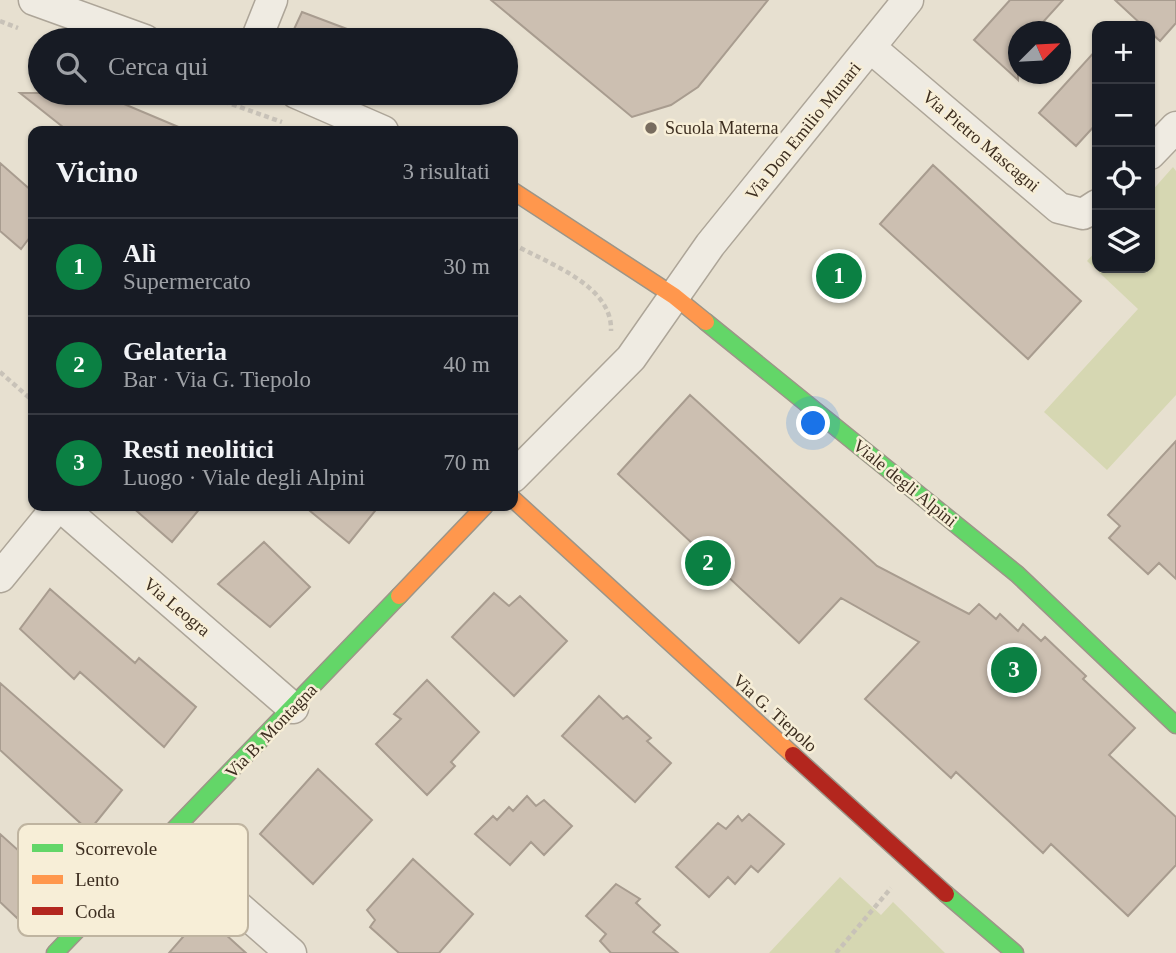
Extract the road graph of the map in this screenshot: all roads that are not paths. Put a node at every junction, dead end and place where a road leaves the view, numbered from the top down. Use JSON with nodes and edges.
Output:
{"nodes":[{"id":1,"x":34,"y":0,"type":"edge"},
{"id":2,"x":272,"y":0,"type":"edge"},
{"id":3,"x":908,"y":0,"type":"edge"},
{"id":4,"x":112,"y":28,"type":"edge"},
{"id":5,"x":261,"y":28,"type":"edge"},
{"id":6,"x":871,"y":48,"type":"junction"},
{"id":7,"x":323,"y":105,"type":"edge"},
{"id":8,"x":372,"y":126,"type":"edge"},
{"id":9,"x":1176,"y":127,"type":"edge"},
{"id":10,"x":1155,"y":149,"type":"edge"},
{"id":11,"x":518,"y":194,"type":"edge"},
{"id":12,"x":1092,"y":208,"type":"edge"},
{"id":13,"x":674,"y":296,"type":"junction"},
{"id":14,"x":518,"y":472,"type":"edge"},
{"id":15,"x":518,"y":504,"type":"edge"},
{"id":16,"x":55,"y":511,"type":"edge"},
{"id":17,"x":65,"y":511,"type":"edge"},
{"id":18,"x":480,"y":511,"type":"edge"},
{"id":19,"x":0,"y":576,"type":"edge"},
{"id":20,"x":293,"y":708,"type":"junction"},
{"id":21,"x":1176,"y":725,"type":"edge"},
{"id":22,"x":181,"y":824,"type":"edge"},
{"id":23,"x":248,"y":915,"type":"edge"},
{"id":24,"x":72,"y":936,"type":"edge"},
{"id":25,"x":55,"y":953,"type":"edge"},
{"id":26,"x":291,"y":953,"type":"edge"},
{"id":27,"x":1015,"y":953,"type":"edge"}],
"edges":[{"from":1,"to":4,"type":"street"},
{"from":2,"to":5,"type":"street"},
{"from":3,"to":6,"type":"street","name":"Via Don Emilio Munari"},
{"from":6,"to":12,"type":"street","name":"Via Pietro Mascagni"},
{"from":6,"to":13,"type":"street","name":"Via Don Emilio Munari"},
{"from":7,"to":8,"type":"street"},
{"from":9,"to":10,"type":"street"},
{"from":11,"to":13,"type":"street","name":"Viale degli Alpini"},
{"from":13,"to":14,"type":"street"},
{"from":13,"to":21,"type":"street","name":"Viale degli Alpini"},
{"from":15,"to":27,"type":"street","name":"Via G. Tiepolo"},
{"from":16,"to":19,"type":"street"},
{"from":17,"to":20,"type":"street","name":"Via Leogra"},
{"from":18,"to":20,"type":"street","name":"Via B. Montagna"},
{"from":20,"to":22,"type":"street","name":"Via B. Montagna"},
{"from":23,"to":26,"type":"street"},
{"from":24,"to":25,"type":"street","name":"Via B. Montagna"}]}
